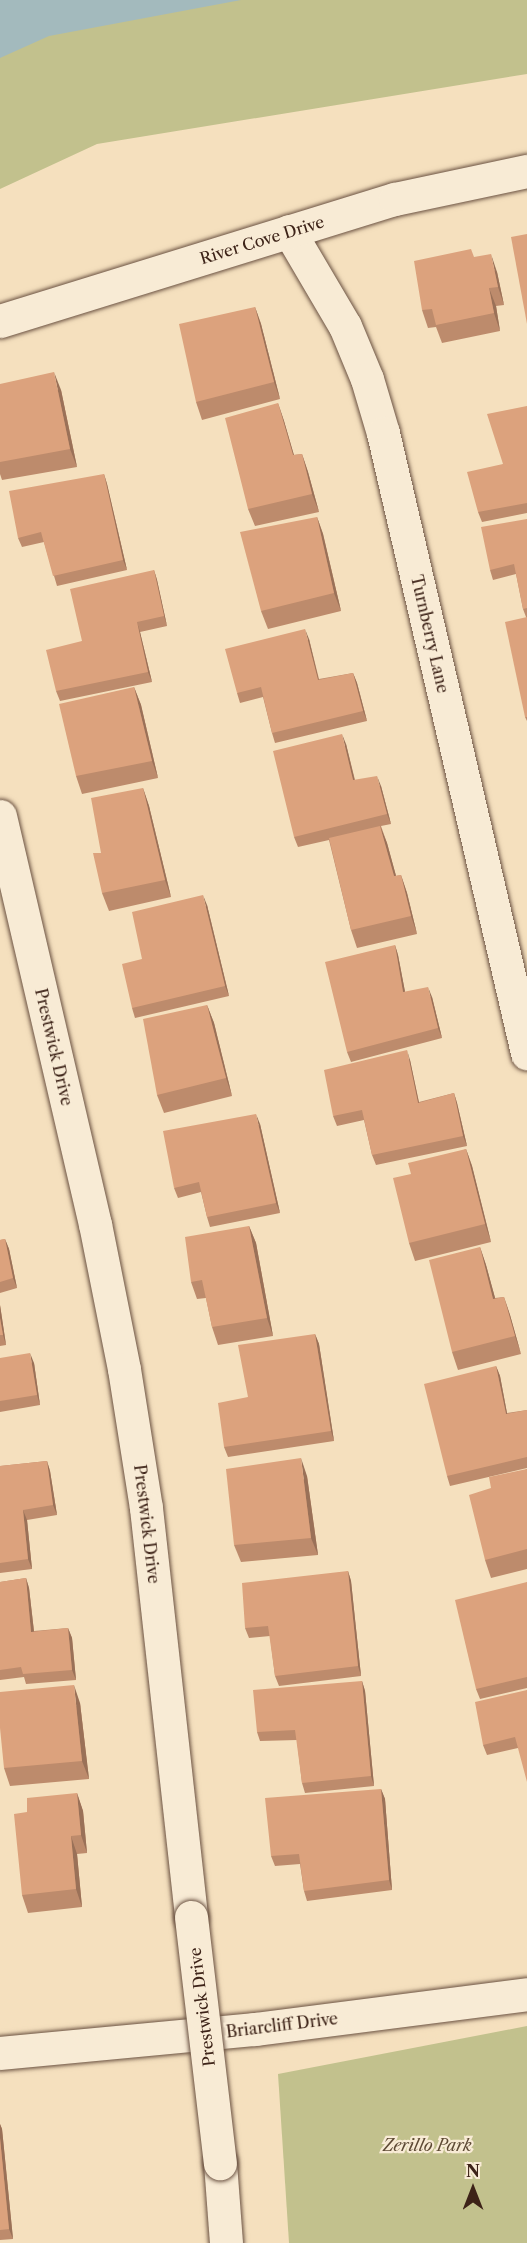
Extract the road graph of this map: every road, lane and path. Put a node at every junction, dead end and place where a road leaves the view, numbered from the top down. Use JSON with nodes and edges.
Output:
{"nodes":[{"id":1,"x":527,"y":171,"type":"edge"},
{"id":2,"x":289,"y":231,"type":"junction"},
{"id":3,"x":0,"y":321,"type":"edge"},
{"id":4,"x":0,"y":816,"type":"edge"},
{"id":5,"x":527,"y":1053,"type":"edge"},
{"id":6,"x":527,"y":1994,"type":"edge"},
{"id":7,"x":0,"y":2053,"type":"edge"},
{"id":8,"x":226,"y":2243,"type":"edge"}],
"edges":[{"from":1,"to":2,"type":"street","name":"River Cove Drive"},
{"from":2,"to":3,"type":"street","name":"River Cove Drive"},
{"from":2,"to":5,"type":"street","name":"Turnberry Lane"},
{"from":4,"to":8,"type":"street","name":"Prestwick Drive","bridge":true},
{"from":6,"to":7,"type":"street","name":"Briarcliff Drive"}]}
